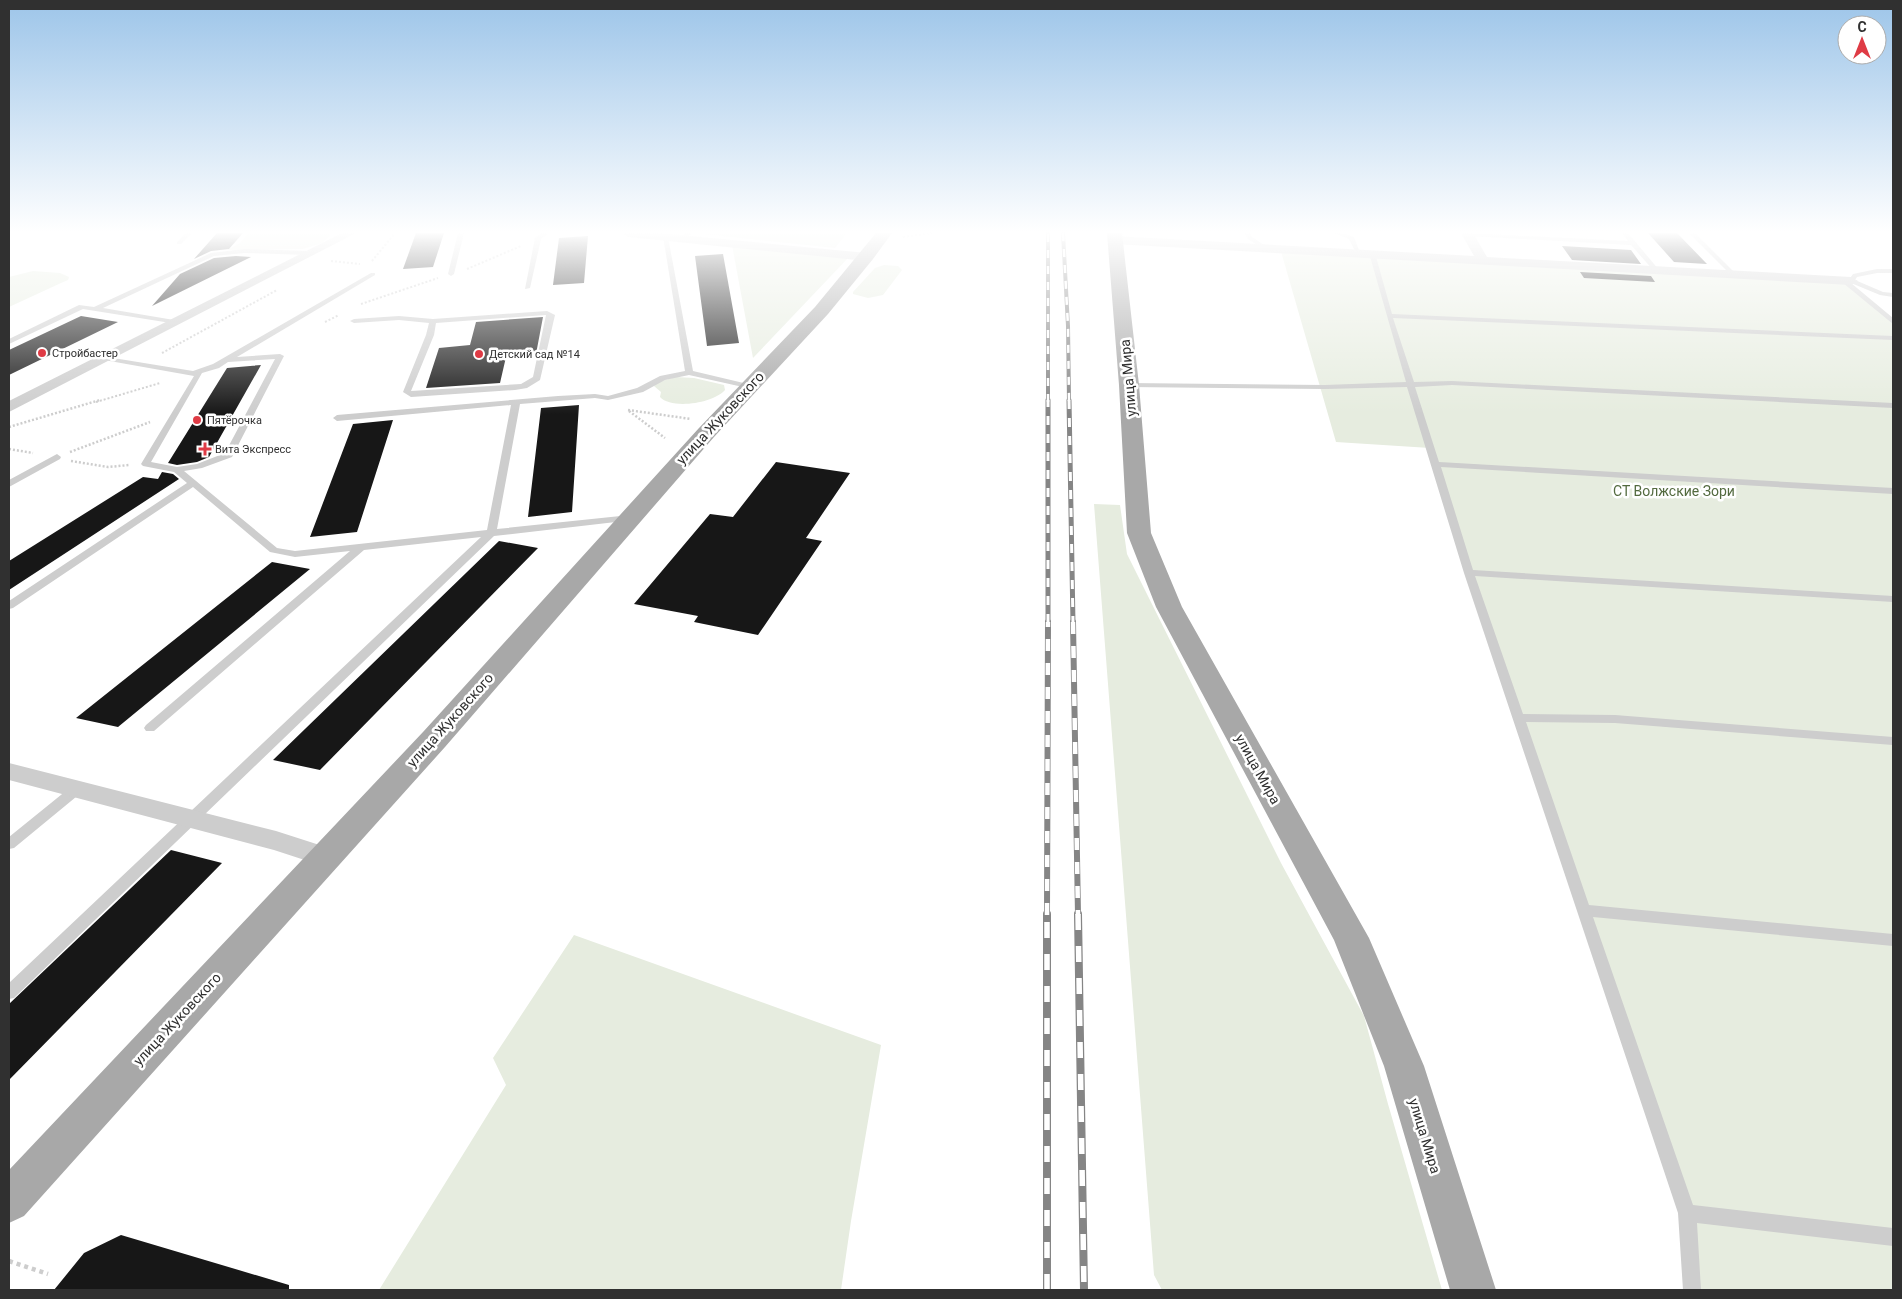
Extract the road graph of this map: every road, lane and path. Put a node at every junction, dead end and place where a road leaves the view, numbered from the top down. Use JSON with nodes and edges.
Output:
{"nodes":[{"id":1,"x":128,"y":294,"type":"edge"},
{"id":2,"x":230,"y":294,"type":"edge"},
{"id":3,"x":271,"y":294,"type":"edge"},
{"id":4,"x":339,"y":294,"type":"edge"},
{"id":5,"x":392,"y":294,"type":"edge"},
{"id":6,"x":675,"y":294,"type":"edge"},
{"id":7,"x":836,"y":294,"type":"edge"},
{"id":8,"x":1120,"y":294,"type":"edge"},
{"id":9,"x":1383,"y":294,"type":"edge"},
{"id":10,"x":1861,"y":294,"type":"edge"},
{"id":11,"x":355,"y":306,"type":"dead end"},
{"id":12,"x":95,"y":309,"type":"junction"},
{"id":13,"x":340,"y":314,"type":"dead end"},
{"id":14,"x":1389,"y":316,"type":"junction"},
{"id":15,"x":354,"y":321,"type":"dead end"},
{"id":16,"x":433,"y":321,"type":"junction"},
{"id":17,"x":174,"y":322,"type":"junction"},
{"id":18,"x":325,"y":322,"type":"dead end"},
{"id":19,"x":1893,"y":322,"type":"edge"},
{"id":20,"x":1893,"y":338,"type":"edge"},
{"id":21,"x":9,"y":342,"type":"edge"},
{"id":22,"x":104,"y":358,"type":"junction"},
{"id":23,"x":225,"y":360,"type":"junction"},
{"id":24,"x":141,"y":364,"type":"junction"},
{"id":25,"x":689,"y":373,"type":"junction"},
{"id":26,"x":194,"y":374,"type":"junction"},
{"id":27,"x":1410,"y":383,"type":"junction"},
{"id":28,"x":1129,"y":385,"type":"junction"},
{"id":29,"x":749,"y":387,"type":"junction"},
{"id":30,"x":414,"y":396,"type":"junction"},
{"id":31,"x":608,"y":398,"type":"junction"},
{"id":32,"x":516,"y":402,"type":"junction"},
{"id":33,"x":1893,"y":405,"type":"edge"},
{"id":34,"x":9,"y":407,"type":"edge"},
{"id":35,"x":628,"y":410,"type":"junction"},
{"id":36,"x":177,"y":412,"type":"junction"},
{"id":37,"x":408,"y":412,"type":"junction"},
{"id":38,"x":337,"y":418,"type":"dead end"},
{"id":39,"x":716,"y":422,"type":"junction"},
{"id":40,"x":9,"y":427,"type":"edge"},
{"id":41,"x":665,"y":438,"type":"dead end"},
{"id":42,"x":9,"y":449,"type":"edge"},
{"id":43,"x":57,"y":457,"type":"junction"},
{"id":44,"x":146,"y":464,"type":"junction"},
{"id":45,"x":1435,"y":464,"type":"junction"},
{"id":46,"x":177,"y":470,"type":"junction"},
{"id":47,"x":193,"y":483,"type":"junction"},
{"id":48,"x":9,"y":484,"type":"edge"},
{"id":49,"x":1893,"y":491,"type":"edge"},
{"id":50,"x":632,"y":518,"type":"junction"},
{"id":51,"x":491,"y":533,"type":"junction"},
{"id":52,"x":361,"y":547,"type":"junction"},
{"id":53,"x":1469,"y":572,"type":"junction"},
{"id":54,"x":1893,"y":599,"type":"edge"},
{"id":55,"x":9,"y":606,"type":"edge"},
{"id":56,"x":1518,"y":718,"type":"junction"},
{"id":57,"x":150,"y":728,"type":"dead end"},
{"id":58,"x":1893,"y":741,"type":"edge"},
{"id":59,"x":9,"y":771,"type":"edge"},
{"id":60,"x":77,"y":789,"type":"junction"},
{"id":61,"x":193,"y":820,"type":"junction"},
{"id":62,"x":9,"y":844,"type":"edge"},
{"id":63,"x":326,"y":857,"type":"junction"},
{"id":64,"x":1584,"y":910,"type":"junction"},
{"id":65,"x":1893,"y":940,"type":"edge"},
{"id":66,"x":9,"y":993,"type":"edge"},
{"id":67,"x":9,"y":1201,"type":"edge"},
{"id":68,"x":1687,"y":1213,"type":"junction"},
{"id":69,"x":1893,"y":1237,"type":"edge"},
{"id":70,"x":9,"y":1262,"type":"edge"},
{"id":71,"x":48,"y":1274,"type":"dead end"},
{"id":72,"x":1473,"y":1290,"type":"edge"},
{"id":73,"x":1692,"y":1290,"type":"edge"}],
"edges":[{"from":1,"to":12,"type":"lane"},
{"from":2,"to":17,"type":"street"},
{"from":3,"to":24,"type":"path"},
{"from":4,"to":23,"type":"lane"},
{"from":5,"to":11,"type":"path"},
{"from":6,"to":25,"type":"lane"},
{"from":7,"to":29,"type":"main road","name":"улица Жуковского"},
{"from":8,"to":28,"type":"main road","name":"улица Мира"},
{"from":9,"to":14,"type":"lane"},
{"from":10,"to":19,"type":"lane"},
{"from":12,"to":17,"type":"lane"},
{"from":12,"to":21,"type":"lane"},
{"from":13,"to":18,"type":"path"},
{"from":14,"to":20,"type":"lane"},
{"from":14,"to":27,"type":"lane"},
{"from":15,"to":16,"type":"lane"},
{"from":16,"to":30,"type":"lane"},
{"from":16,"to":30,"type":"lane"},
{"from":17,"to":22,"type":"street"},
{"from":22,"to":24,"type":"lane"},
{"from":22,"to":34,"type":"street"},
{"from":23,"to":26,"type":"lane"},
{"from":23,"to":46,"type":"lane"},
{"from":24,"to":26,"type":"lane"},
{"from":25,"to":29,"type":"lane"},
{"from":25,"to":31,"type":"lane"},
{"from":26,"to":36,"type":"lane"},
{"from":26,"to":40,"type":"path"},
{"from":27,"to":28,"type":"lane"},
{"from":27,"to":33,"type":"lane"},
{"from":27,"to":45,"type":"lane"},
{"from":28,"to":72,"type":"main road","name":"улица Мира"},
{"from":29,"to":39,"type":"main road","name":"улица Жуковского"},
{"from":30,"to":37,"type":"lane"},
{"from":31,"to":32,"type":"lane"},
{"from":31,"to":35,"type":"path"},
{"from":32,"to":37,"type":"lane"},
{"from":32,"to":51,"type":"lane"},
{"from":35,"to":39,"type":"path"},
{"from":35,"to":41,"type":"path"},
{"from":36,"to":43,"type":"path"},
{"from":36,"to":44,"type":"lane"},
{"from":37,"to":38,"type":"lane"},
{"from":39,"to":50,"type":"main road","name":"улица Жуковского"},
{"from":42,"to":43,"type":"path"},
{"from":43,"to":44,"type":"path"},
{"from":43,"to":48,"type":"lane"},
{"from":44,"to":46,"type":"lane"},
{"from":45,"to":49,"type":"lane"},
{"from":45,"to":53,"type":"lane"},
{"from":46,"to":47,"type":"lane"},
{"from":47,"to":52,"type":"lane"},
{"from":47,"to":55,"type":"lane"},
{"from":50,"to":51,"type":"lane"},
{"from":50,"to":63,"type":"main road","name":"улица Жуковского"},
{"from":51,"to":52,"type":"lane"},
{"from":51,"to":61,"type":"lane"},
{"from":52,"to":57,"type":"lane"},
{"from":53,"to":54,"type":"lane"},
{"from":53,"to":56,"type":"lane"},
{"from":56,"to":58,"type":"lane"},
{"from":56,"to":64,"type":"lane"},
{"from":59,"to":60,"type":"street"},
{"from":60,"to":61,"type":"street"},
{"from":60,"to":62,"type":"lane"},
{"from":61,"to":63,"type":"street"},
{"from":61,"to":66,"type":"lane"},
{"from":63,"to":67,"type":"main road","name":"улица Жуковского"},
{"from":64,"to":65,"type":"lane"},
{"from":64,"to":68,"type":"lane"},
{"from":68,"to":69,"type":"lane"},
{"from":68,"to":73,"type":"lane"},
{"from":70,"to":71,"type":"path"}]}
